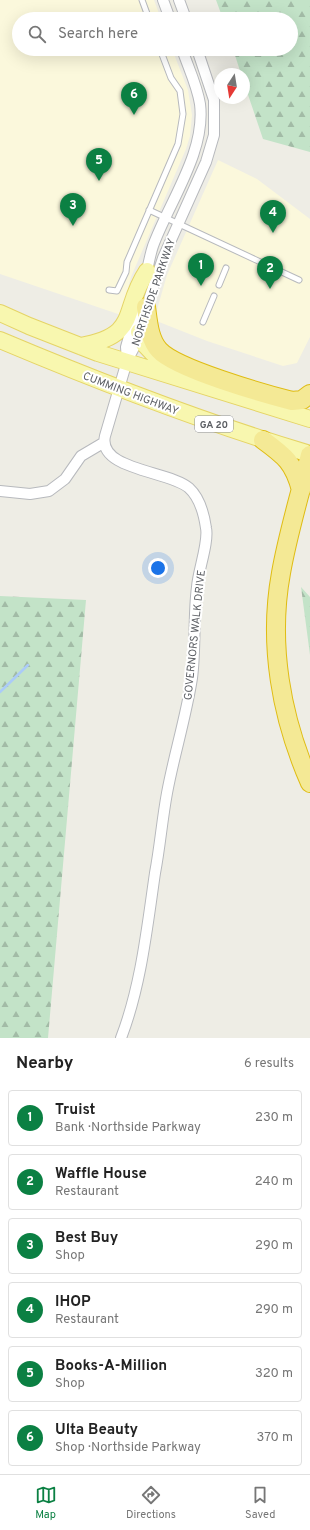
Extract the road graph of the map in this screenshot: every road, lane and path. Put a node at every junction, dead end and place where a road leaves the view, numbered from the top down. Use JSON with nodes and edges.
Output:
{"nodes":[{"id":1,"x":142,"y":0,"type":"edge"},
{"id":2,"x":163,"y":0,"type":"edge"},
{"id":3,"x":179,"y":0,"type":"edge"},
{"id":4,"x":146,"y":12,"type":"edge"},
{"id":5,"x":167,"y":12,"type":"edge"},
{"id":6,"x":183,"y":12,"type":"edge"},
{"id":7,"x":163,"y":56,"type":"edge"},
{"id":8,"x":184,"y":56,"type":"edge"},
{"id":9,"x":200,"y":56,"type":"edge"},
{"id":10,"x":149,"y":210,"type":"junction"},
{"id":11,"x":165,"y":218,"type":"junction"},
{"id":12,"x":178,"y":224,"type":"junction"},
{"id":13,"x":226,"y":268,"type":"dead end"},
{"id":14,"x":147,"y":271,"type":"junction"},
{"id":15,"x":299,"y":280,"type":"dead end"},
{"id":16,"x":219,"y":285,"type":"dead end"},
{"id":17,"x":108,"y":290,"type":"dead end"},
{"id":18,"x":214,"y":296,"type":"dead end"},
{"id":19,"x":146,"y":307,"type":"junction"},
{"id":20,"x":0,"y":313,"type":"edge"},
{"id":21,"x":203,"y":322,"type":"dead end"},
{"id":22,"x":139,"y":332,"type":"junction"},
{"id":23,"x":0,"y":340,"type":"edge"},
{"id":24,"x":80,"y":346,"type":"junction"},
{"id":25,"x":127,"y":361,"type":"junction"},
{"id":26,"x":176,"y":377,"type":"junction"},
{"id":27,"x":119,"y":390,"type":"junction"},
{"id":28,"x":310,"y":394,"type":"edge"},
{"id":29,"x":310,"y":400,"type":"edge"},
{"id":30,"x":276,"y":408,"type":"junction"},
{"id":31,"x":310,"y":419,"type":"edge"},
{"id":32,"x":263,"y":440,"type":"junction"},
{"id":33,"x":103,"y":443,"type":"junction"},
{"id":34,"x":310,"y":454,"type":"edge"},
{"id":35,"x":301,"y":490,"type":"junction"},
{"id":36,"x":0,"y":491,"type":"edge"},
{"id":37,"x":310,"y":783,"type":"edge"},
{"id":38,"x":121,"y":1038,"type":"edge"}],
"edges":[{"from":1,"to":4,"type":"lane"},
{"from":2,"to":5,"type":"street"},
{"from":3,"to":6,"type":"street"},
{"from":7,"to":10,"type":"lane"},
{"from":8,"to":11,"type":"street","name":"NORTHSIDE PARKWAY"},
{"from":9,"to":12,"type":"street","name":"NORTHSIDE PARKWAY"},
{"from":10,"to":11,"type":"lane"},
{"from":10,"to":17,"type":"lane"},
{"from":11,"to":12,"type":"lane"},
{"from":11,"to":14,"type":"street","name":"NORTHSIDE PARKWAY"},
{"from":12,"to":15,"type":"lane"},
{"from":12,"to":19,"type":"street","name":"NORTHSIDE PARKWAY"},
{"from":13,"to":16,"type":"lane"},
{"from":14,"to":24,"type":"main road"},
{"from":14,"to":25,"type":"street","name":"NORTHSIDE PARKWAY"},
{"from":18,"to":21,"type":"lane"},
{"from":19,"to":22,"type":"street","name":"NORTHSIDE PARKWAY"},
{"from":19,"to":28,"type":"highway"},
{"from":20,"to":24,"type":"main road"},
{"from":22,"to":25,"type":"street","name":"NORTHSIDE PARKWAY"},
{"from":22,"to":26,"type":"main road"},
{"from":23,"to":27,"type":"main road","name":"CUMMING HIGHWAY","number":"GA 20"},
{"from":24,"to":25,"type":"main road"},
{"from":25,"to":26,"type":"main road"},
{"from":25,"to":27,"type":"street"},
{"from":26,"to":30,"type":"main road"},
{"from":27,"to":32,"type":"main road","name":"CUMMING HIGHWAY","number":"GA 20"},
{"from":27,"to":33,"type":"street"},
{"from":29,"to":30,"type":"highway"},
{"from":30,"to":31,"type":"main road"},
{"from":32,"to":34,"type":"main road","name":"CUMMING HIGHWAY","number":"GA 20"},
{"from":32,"to":35,"type":"highway"},
{"from":33,"to":36,"type":"street"},
{"from":33,"to":38,"type":"street","name":"GOVERNORS WALK DRIVE"},
{"from":34,"to":35,"type":"highway"},
{"from":35,"to":37,"type":"highway"}]}
